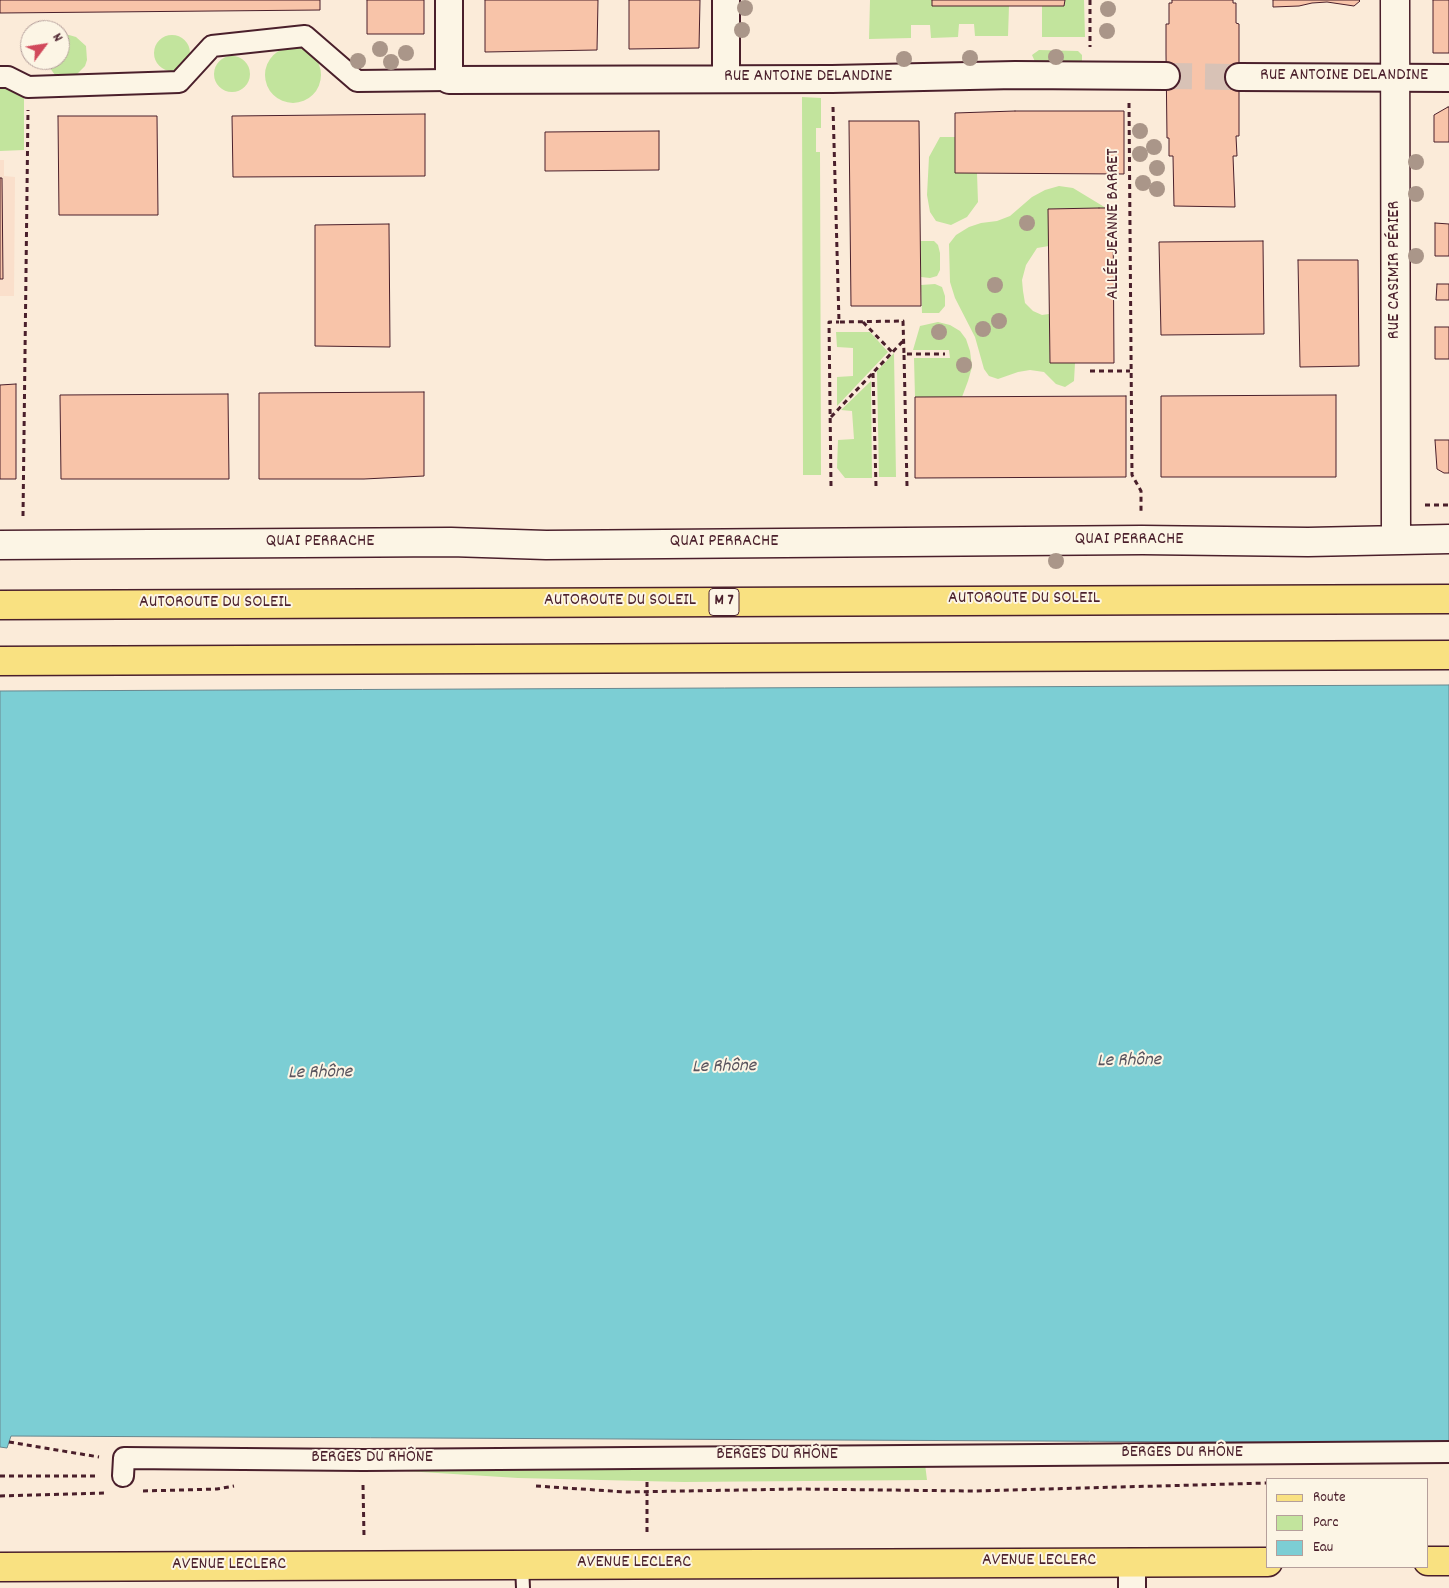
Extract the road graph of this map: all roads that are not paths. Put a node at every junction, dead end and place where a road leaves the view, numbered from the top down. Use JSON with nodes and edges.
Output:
{"nodes":[{"id":1,"x":449,"y":0,"type":"edge"},
{"id":2,"x":726,"y":0,"type":"edge"},
{"id":3,"x":1395,"y":0,"type":"edge"},
{"id":4,"x":1166,"y":76,"type":"tunnel mouth"},
{"id":5,"x":0,"y":77,"type":"edge"},
{"id":6,"x":1239,"y":77,"type":"tunnel mouth"},
{"id":7,"x":1396,"y":78,"type":"junction"},
{"id":8,"x":1449,"y":78,"type":"edge"},
{"id":9,"x":726,"y":79,"type":"junction"},
{"id":10,"x":449,"y":80,"type":"junction"},
{"id":11,"x":1449,"y":539,"type":"edge"},
{"id":12,"x":1396,"y":540,"type":"junction"},
{"id":13,"x":11,"y":545,"type":"edge"},
{"id":14,"x":1449,"y":599,"type":"edge"},
{"id":15,"x":0,"y":605,"type":"edge"},
{"id":16,"x":1449,"y":655,"type":"edge"},
{"id":17,"x":0,"y":661,"type":"edge"},
{"id":18,"x":1449,"y":1452,"type":"edge"},
{"id":19,"x":123,"y":1470,"type":"road end"},
{"id":20,"x":1429,"y":1561,"type":"edge"},
{"id":21,"x":1449,"y":1561,"type":"edge"},
{"id":22,"x":1266,"y":1562,"type":"edge"},
{"id":23,"x":0,"y":1567,"type":"edge"},
{"id":24,"x":1132,"y":1575,"type":"edge"},
{"id":25,"x":523,"y":1576,"type":"edge"},
{"id":26,"x":393,"y":1577,"type":"edge"},
{"id":27,"x":431,"y":1577,"type":"edge"}],
"edges":[{"from":1,"to":10,"type":"street"},
{"from":2,"to":9,"type":"street"},
{"from":3,"to":7,"type":"street","name":"RUE CASIMIR PÉRIER"},
{"from":4,"to":9,"type":"street","name":"RUE ANTOINE DELANDINE"},
{"from":5,"to":10,"type":"street"},
{"from":6,"to":7,"type":"street","name":"RUE ANTOINE DELANDINE"},
{"from":7,"to":8,"type":"street","name":"RUE ANTOINE DELANDINE"},
{"from":7,"to":12,"type":"street","name":"RUE CASIMIR PÉRIER"},
{"from":9,"to":10,"type":"street","name":"RUE ANTOINE DELANDINE"},
{"from":11,"to":12,"type":"street","name":"QUAI PERRACHE"},
{"from":12,"to":13,"type":"street","name":"QUAI PERRACHE"},
{"from":14,"to":15,"type":"main road","name":"AUTOROUTE DU SOLEIL","number":"M 7"},
{"from":16,"to":17,"type":"main road"},
{"from":18,"to":19,"type":"street","name":"BERGES DU RHÔNE"},
{"from":20,"to":21,"type":"main road"},
{"from":22,"to":24,"type":"main road","name":"AVENUE LECLERC"},
{"from":23,"to":26,"type":"main road","name":"AVENUE LECLERC"},
{"from":24,"to":25,"type":"main road","name":"AVENUE LECLERC"},
{"from":25,"to":27,"type":"main road","name":"AVENUE LECLERC"},
{"from":26,"to":27,"type":"main road","name":"AVENUE LECLERC"}]}
